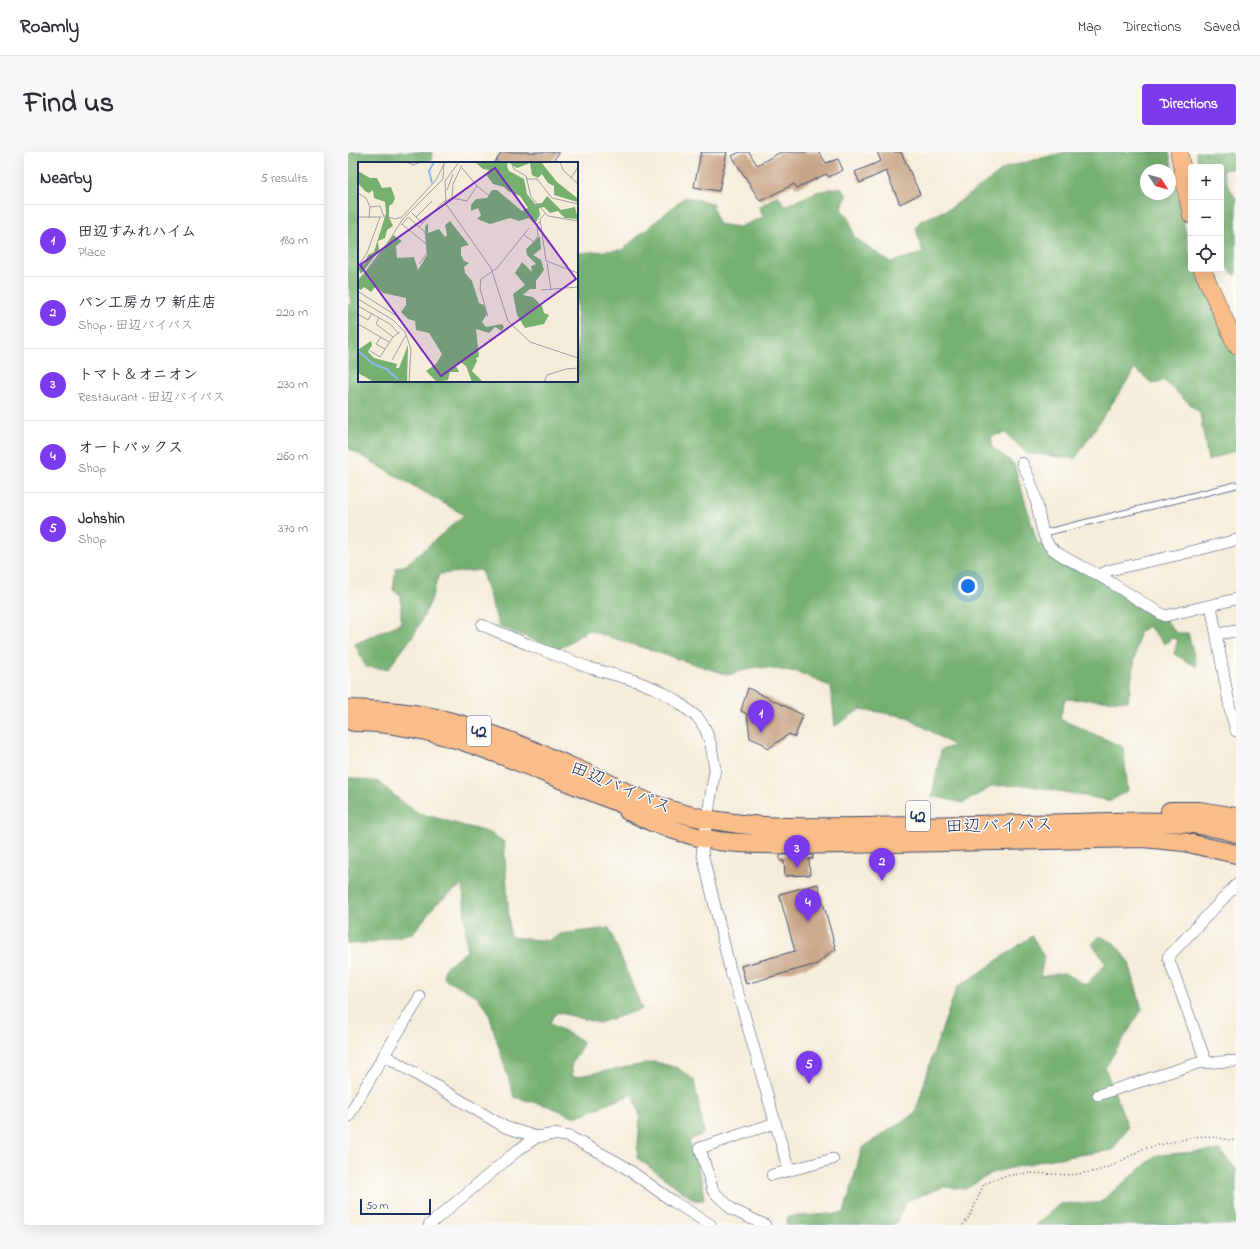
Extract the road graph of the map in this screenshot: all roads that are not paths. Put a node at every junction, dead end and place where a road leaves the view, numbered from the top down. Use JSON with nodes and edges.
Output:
{"nodes":[{"id":1,"x":1179,"y":152,"type":"edge"},
{"id":2,"x":1188,"y":200,"type":"edge"},
{"id":3,"x":1203,"y":272,"type":"edge"},
{"id":4,"x":1236,"y":345,"type":"edge"},
{"id":5,"x":1022,"y":463,"type":"dead end"},
{"id":6,"x":1236,"y":485,"type":"edge"},
{"id":7,"x":1044,"y":533,"type":"junction"},
{"id":8,"x":1236,"y":540,"type":"edge"},
{"id":9,"x":1099,"y":575,"type":"junction"},
{"id":10,"x":1236,"y":599,"type":"edge"},
{"id":11,"x":1211,"y":604,"type":"junction"},
{"id":12,"x":482,"y":625,"type":"dead end"},
{"id":13,"x":1236,"y":630,"type":"edge"},
{"id":14,"x":1217,"y":634,"type":"junction"},
{"id":15,"x":348,"y":709,"type":"edge"},
{"id":16,"x":348,"y":722,"type":"edge"},
{"id":17,"x":1236,"y":731,"type":"edge"},
{"id":18,"x":1236,"y":817,"type":"edge"},
{"id":19,"x":706,"y":824,"type":"junction"},
{"id":20,"x":936,"y":829,"type":"junction"},
{"id":21,"x":1236,"y":833,"type":"edge"},
{"id":22,"x":1236,"y":844,"type":"edge"},
{"id":23,"x":1236,"y":854,"type":"edge"},
{"id":24,"x":1236,"y":885,"type":"edge"},
{"id":25,"x":420,"y":997,"type":"dead end"},
{"id":26,"x":384,"y":1055,"type":"junction"},
{"id":27,"x":1236,"y":1061,"type":"edge"},
{"id":28,"x":1206,"y":1062,"type":"junction"},
{"id":29,"x":1098,"y":1095,"type":"dead end"},
{"id":30,"x":348,"y":1117,"type":"edge"},
{"id":31,"x":775,"y":1123,"type":"junction"},
{"id":32,"x":537,"y":1137,"type":"junction"},
{"id":33,"x":833,"y":1158,"type":"dead end"},
{"id":34,"x":789,"y":1171,"type":"junction"},
{"id":35,"x":772,"y":1175,"type":"dead end"},
{"id":36,"x":429,"y":1225,"type":"edge"},
{"id":37,"x":711,"y":1225,"type":"edge"},
{"id":38,"x":765,"y":1225,"type":"edge"}],
"edges":[{"from":1,"to":2,"type":"main road"},
{"from":3,"to":4,"type":"main road"},
{"from":5,"to":7,"type":"street"},
{"from":6,"to":7,"type":"lane"},
{"from":7,"to":9,"type":"street"},
{"from":8,"to":9,"type":"street"},
{"from":9,"to":11,"type":"street"},
{"from":10,"to":11,"type":"street"},
{"from":11,"to":14,"type":"street"},
{"from":12,"to":19,"type":"street"},
{"from":13,"to":14,"type":"street"},
{"from":14,"to":17,"type":"street"},
{"from":15,"to":19,"type":"highway","name":"田辺バイパス","number":"42"},
{"from":16,"to":19,"type":"highway","name":"田辺バイパス","number":"42"},
{"from":18,"to":19,"type":"highway","number":"42"},
{"from":19,"to":20,"type":"highway","name":"田辺バイパス","number":"42"},
{"from":19,"to":23,"type":"highway","number":"42"},
{"from":19,"to":31,"type":"street"},
{"from":20,"to":21,"type":"highway","name":"田辺バイパス","number":"42"},
{"from":20,"to":22,"type":"highway","name":"田辺バイパス","number":"42"},
{"from":24,"to":28,"type":"street"},
{"from":25,"to":26,"type":"street"},
{"from":26,"to":30,"type":"street"},
{"from":26,"to":32,"type":"street"},
{"from":27,"to":28,"type":"street"},
{"from":28,"to":29,"type":"street"},
{"from":31,"to":34,"type":"street"},
{"from":31,"to":38,"type":"street"},
{"from":32,"to":36,"type":"street"},
{"from":32,"to":37,"type":"street"},
{"from":33,"to":34,"type":"street"},
{"from":34,"to":35,"type":"street"}]}
